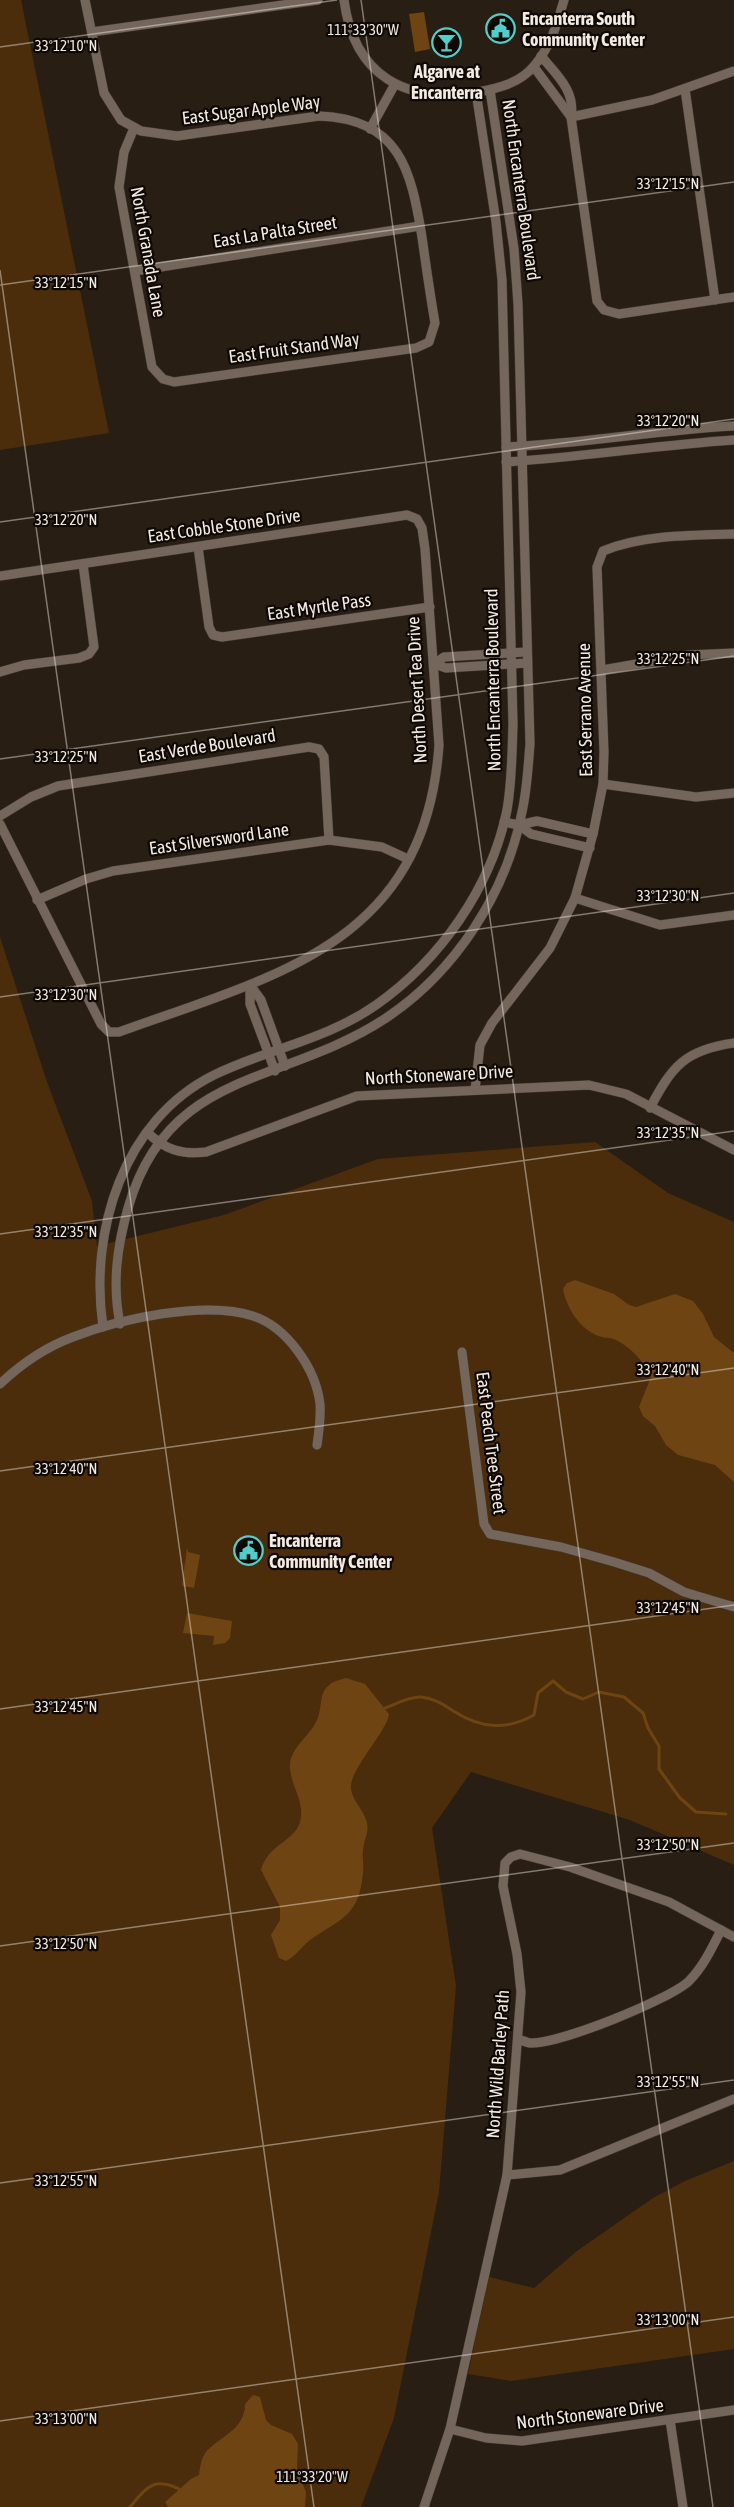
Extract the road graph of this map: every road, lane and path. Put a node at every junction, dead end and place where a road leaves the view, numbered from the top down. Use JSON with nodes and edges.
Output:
{"nodes":[{"id":1,"x":85,"y":0,"type":"edge"},
{"id":2,"x":318,"y":0,"type":"edge"},
{"id":3,"x":344,"y":0,"type":"edge"},
{"id":4,"x":564,"y":0,"type":"edge"},
{"id":5,"x":92,"y":32,"type":"junction"},
{"id":6,"x":541,"y":56,"type":"junction"},
{"id":7,"x":534,"y":67,"type":"junction"},
{"id":8,"x":734,"y":71,"type":"edge"},
{"id":9,"x":395,"y":84,"type":"junction"},
{"id":10,"x":685,"y":89,"type":"junction"},
{"id":11,"x":490,"y":90,"type":"junction"},
{"id":12,"x":473,"y":92,"type":"junction"},
{"id":13,"x":571,"y":117,"type":"junction"},
{"id":14,"x":134,"y":128,"type":"junction"},
{"id":15,"x":370,"y":129,"type":"junction"},
{"id":16,"x":420,"y":226,"type":"junction"},
{"id":17,"x":135,"y":271,"type":"junction"},
{"id":18,"x":734,"y":297,"type":"edge"},
{"id":19,"x":715,"y":300,"type":"junction"},
{"id":20,"x":429,"y":342,"type":"joint"},
{"id":21,"x":163,"y":379,"type":"joint"},
{"id":22,"x":734,"y":426,"type":"edge"},
{"id":23,"x":734,"y":440,"type":"edge"},
{"id":24,"x":506,"y":447,"type":"junction"},
{"id":25,"x":521,"y":447,"type":"junction"},
{"id":26,"x":522,"y":461,"type":"junction"},
{"id":27,"x":506,"y":462,"type":"junction"},
{"id":28,"x":417,"y":519,"type":"joint"},
{"id":29,"x":734,"y":534,"type":"edge"},
{"id":30,"x":198,"y":547,"type":"junction"},
{"id":31,"x":83,"y":564,"type":"junction"},
{"id":32,"x":0,"y":576,"type":"edge"},
{"id":33,"x":430,"y":608,"type":"junction"},
{"id":34,"x":526,"y":652,"type":"junction"},
{"id":35,"x":509,"y":653,"type":"junction"},
{"id":36,"x":734,"y":653,"type":"edge"},
{"id":37,"x":526,"y":663,"type":"junction"},
{"id":38,"x":434,"y":664,"type":"junction"},
{"id":39,"x":510,"y":664,"type":"junction"},
{"id":40,"x":602,"y":670,"type":"junction"},
{"id":41,"x":0,"y":672,"type":"edge"},
{"id":42,"x":603,"y":784,"type":"junction"},
{"id":43,"x":734,"y":793,"type":"edge"},
{"id":44,"x":0,"y":816,"type":"edge"},
{"id":45,"x":504,"y":822,"type":"junction"},
{"id":46,"x":0,"y":824,"type":"edge"},
{"id":47,"x":519,"y":825,"type":"junction"},
{"id":48,"x":593,"y":834,"type":"junction"},
{"id":49,"x":329,"y":840,"type":"junction"},
{"id":50,"x":590,"y":848,"type":"junction"},
{"id":51,"x":408,"y":859,"type":"junction"},
{"id":52,"x":575,"y":898,"type":"junction"},
{"id":53,"x":37,"y":900,"type":"junction"},
{"id":54,"x":734,"y":915,"type":"edge"},
{"id":55,"x":250,"y":985,"type":"junction"},
{"id":56,"x":734,"y":1043,"type":"edge"},
{"id":57,"x":279,"y":1050,"type":"junction"},
{"id":58,"x":268,"y":1054,"type":"junction"},
{"id":59,"x":285,"y":1066,"type":"junction"},
{"id":60,"x":275,"y":1071,"type":"junction"},
{"id":61,"x":475,"y":1090,"type":"junction"},
{"id":62,"x":650,"y":1108,"type":"junction"},
{"id":63,"x":147,"y":1132,"type":"junction"},
{"id":64,"x":157,"y":1142,"type":"junction"},
{"id":65,"x":734,"y":1150,"type":"edge"},
{"id":66,"x":120,"y":1323,"type":"junction"},
{"id":67,"x":103,"y":1327,"type":"junction"},
{"id":68,"x":462,"y":1352,"type":"dead end"},
{"id":69,"x":0,"y":1384,"type":"edge"},
{"id":70,"x":317,"y":1445,"type":"dead end"},
{"id":71,"x":734,"y":1607,"type":"edge"},
{"id":72,"x":721,"y":1930,"type":"junction"},
{"id":73,"x":734,"y":1937,"type":"edge"},
{"id":74,"x":518,"y":2039,"type":"junction"},
{"id":75,"x":734,"y":2099,"type":"edge"},
{"id":76,"x":507,"y":2175,"type":"junction"},
{"id":77,"x":734,"y":2410,"type":"edge"},
{"id":78,"x":670,"y":2420,"type":"junction"},
{"id":79,"x":450,"y":2429,"type":"junction"},
{"id":80,"x":423,"y":2507,"type":"edge"},
{"id":81,"x":683,"y":2507,"type":"edge"}],
"edges":[{"from":1,"to":5,"type":"street"},
{"from":2,"to":5,"type":"street"},
{"from":3,"to":9,"type":"street"},
{"from":4,"to":6,"type":"street"},
{"from":5,"to":14,"type":"street"},
{"from":6,"to":7,"type":"street"},
{"from":6,"to":13,"type":"street"},
{"from":7,"to":11,"type":"street"},
{"from":7,"to":13,"type":"street"},
{"from":8,"to":10,"type":"street"},
{"from":9,"to":12,"type":"street"},
{"from":9,"to":15,"type":"street"},
{"from":10,"to":13,"type":"street"},
{"from":10,"to":19,"type":"street"},
{"from":11,"to":12,"type":"street"},
{"from":11,"to":25,"type":"street","name":"North Encanterra Boulevard"},
{"from":12,"to":24,"type":"street","name":"North Encanterra Boulevard"},
{"from":13,"to":19,"type":"street"},
{"from":14,"to":15,"type":"street","name":"East Sugar Apple Way"},
{"from":14,"to":17,"type":"street","name":"North Granada Lane"},
{"from":15,"to":16,"type":"street","name":"East Sugar Apple Way"},
{"from":16,"to":17,"type":"street","name":"East La Palta Street"},
{"from":16,"to":20,"type":"street","name":"East Sugar Apple Way"},
{"from":17,"to":21,"type":"street","name":"North Granada Lane"},
{"from":18,"to":19,"type":"street"},
{"from":20,"to":21,"type":"street","name":"East Fruit Stand Way"},
{"from":22,"to":25,"type":"street"},
{"from":23,"to":26,"type":"street"},
{"from":24,"to":25,"type":"street"},
{"from":24,"to":27,"type":"street","name":"North Encanterra Boulevard"},
{"from":25,"to":26,"type":"street","name":"North Encanterra Boulevard"},
{"from":26,"to":27,"type":"street"},
{"from":26,"to":34,"type":"street","name":"North Encanterra Boulevard"},
{"from":27,"to":35,"type":"street","name":"North Encanterra Boulevard"},
{"from":28,"to":30,"type":"street","name":"East Cobble Stone Drive"},
{"from":28,"to":33,"type":"street","name":"North Desert Tea Drive"},
{"from":29,"to":40,"type":"street","name":"East Serrano Avenue"},
{"from":30,"to":31,"type":"street","name":"East Cobble Stone Drive"},
{"from":30,"to":33,"type":"street","name":"East Myrtle Pass"},
{"from":31,"to":32,"type":"street","name":"East Cobble Stone Drive"},
{"from":31,"to":41,"type":"street"},
{"from":33,"to":38,"type":"street","name":"North Desert Tea Drive"},
{"from":34,"to":35,"type":"street"},
{"from":34,"to":37,"type":"street","name":"North Encanterra Boulevard"},
{"from":35,"to":38,"type":"street"},
{"from":35,"to":39,"type":"street","name":"North Encanterra Boulevard"},
{"from":36,"to":40,"type":"street"},
{"from":37,"to":39,"type":"street"},
{"from":37,"to":47,"type":"street","name":"North Encanterra Boulevard"},
{"from":38,"to":39,"type":"street"},
{"from":38,"to":51,"type":"street","name":"North Desert Tea Drive"},
{"from":39,"to":45,"type":"street","name":"North Encanterra Boulevard"},
{"from":40,"to":42,"type":"street","name":"East Serrano Avenue"},
{"from":42,"to":43,"type":"street"},
{"from":42,"to":48,"type":"street","name":"East Serrano Avenue"},
{"from":44,"to":49,"type":"street","name":"East Verde Boulevard"},
{"from":45,"to":47,"type":"street"},
{"from":45,"to":57,"type":"street","name":"North Encanterra Boulevard"},
{"from":46,"to":53,"type":"street"},
{"from":47,"to":48,"type":"street"},
{"from":47,"to":50,"type":"street"},
{"from":47,"to":59,"type":"street","name":"North Encanterra Boulevard"},
{"from":48,"to":50,"type":"street","name":"East Serrano Avenue"},
{"from":49,"to":51,"type":"street","name":"East Silversword Lane"},
{"from":49,"to":53,"type":"street","name":"East Silversword Lane"},
{"from":50,"to":52,"type":"street","name":"East Serrano Avenue"},
{"from":51,"to":55,"type":"street","name":"North Desert Tea Drive"},
{"from":52,"to":54,"type":"street"},
{"from":52,"to":61,"type":"street","name":"East Serrano Avenue"},
{"from":53,"to":55,"type":"street","name":"North Desert Tea Drive"},
{"from":55,"to":57,"type":"street"},
{"from":55,"to":58,"type":"street"},
{"from":56,"to":62,"type":"street"},
{"from":57,"to":58,"type":"street","name":"North Encanterra Boulevard"},
{"from":57,"to":59,"type":"street"},
{"from":58,"to":60,"type":"street"},
{"from":58,"to":63,"type":"street","name":"North Encanterra Boulevard"},
{"from":59,"to":60,"type":"street","name":"North Encanterra Boulevard"},
{"from":60,"to":64,"type":"street","name":"North Encanterra Boulevard"},
{"from":61,"to":62,"type":"street","name":"North Stoneware Drive"},
{"from":61,"to":64,"type":"street","name":"North Stoneware Drive"},
{"from":62,"to":65,"type":"street","name":"North Stoneware Drive"},
{"from":63,"to":64,"type":"street","name":"North Stoneware Drive"},
{"from":63,"to":67,"type":"street","name":"North Encanterra Boulevard"},
{"from":64,"to":66,"type":"street","name":"North Encanterra Boulevard"},
{"from":66,"to":67,"type":"street"},
{"from":66,"to":70,"type":"street"},
{"from":67,"to":69,"type":"street"},
{"from":68,"to":71,"type":"street","name":"East Peach Tree Street"},
{"from":72,"to":73,"type":"street","name":"North Wild Barley Path"},
{"from":72,"to":74,"type":"street"},
{"from":72,"to":74,"type":"street","name":"North Wild Barley Path"},
{"from":74,"to":76,"type":"street","name":"North Wild Barley Path"},
{"from":75,"to":76,"type":"street"},
{"from":76,"to":79,"type":"street","name":"North Wild Barley Path"},
{"from":77,"to":78,"type":"street","name":"North Stoneware Drive"},
{"from":78,"to":79,"type":"street","name":"North Stoneware Drive"},
{"from":78,"to":81,"type":"street"},
{"from":79,"to":80,"type":"street","name":"North Wild Barley Path"}]}
